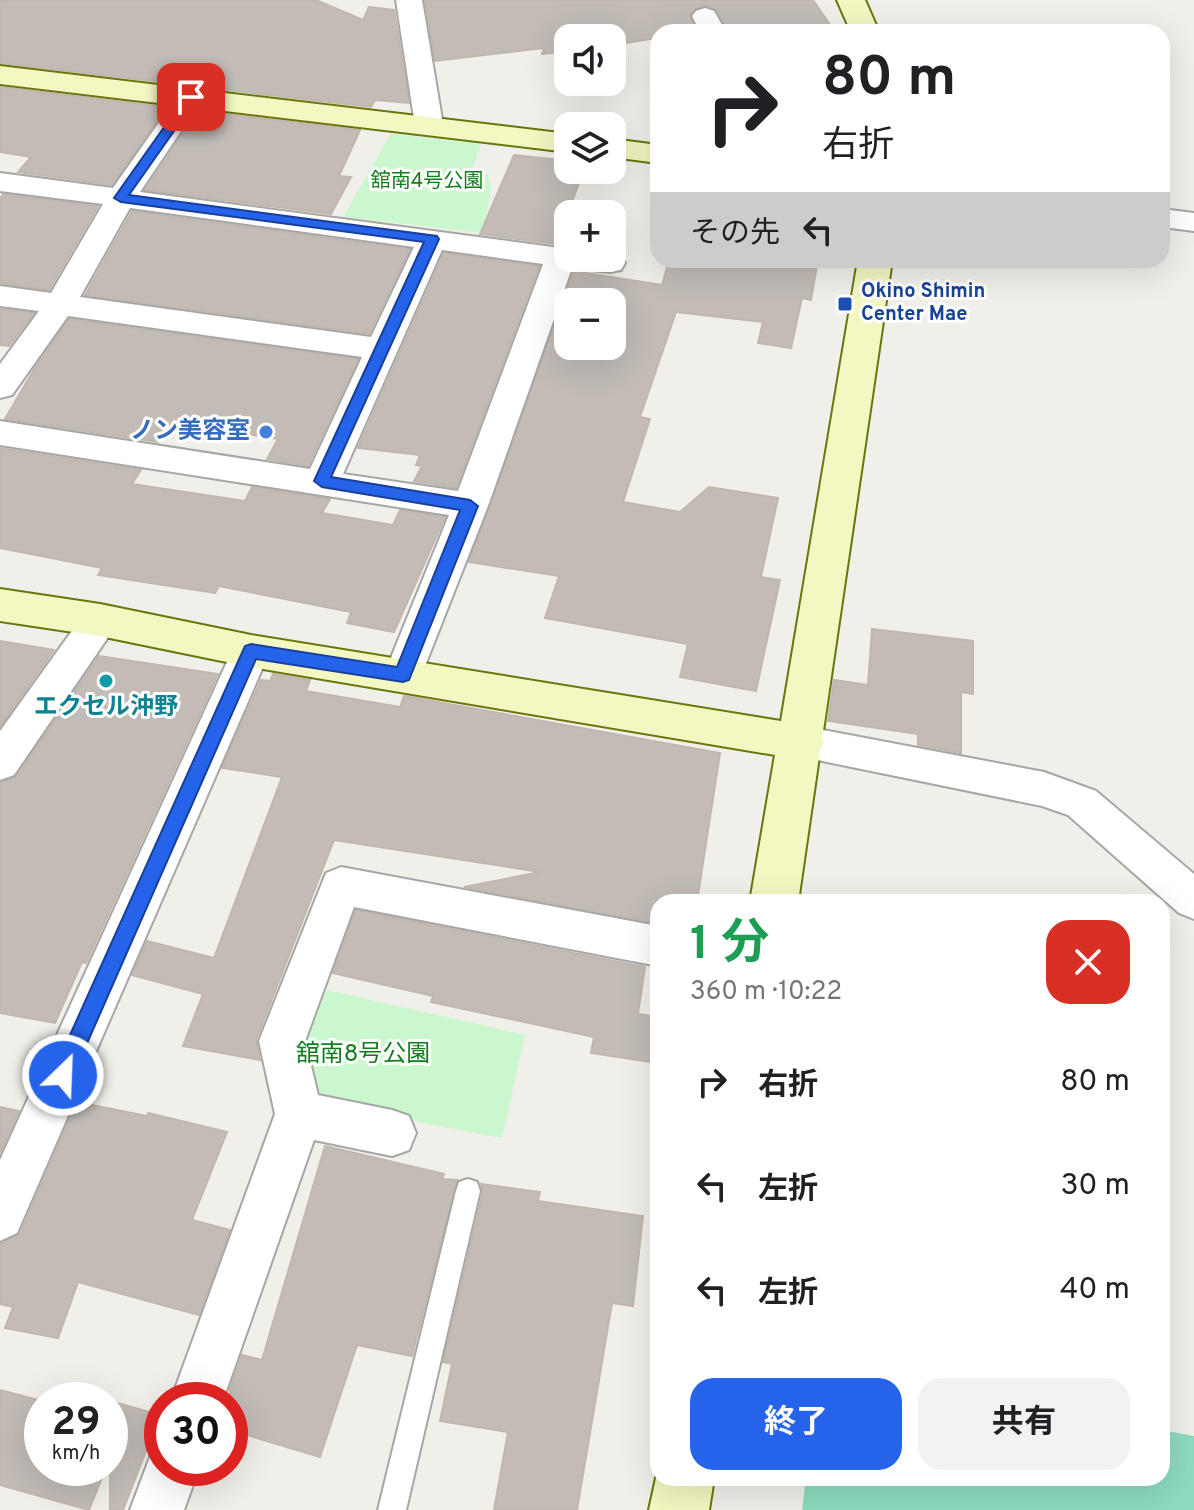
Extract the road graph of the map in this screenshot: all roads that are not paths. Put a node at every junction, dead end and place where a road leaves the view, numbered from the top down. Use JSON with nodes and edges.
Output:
{"nodes":[{"id":1,"x":409,"y":0,"type":"edge"},
{"id":2,"x":851,"y":0,"type":"edge"},
{"id":3,"x":862,"y":24,"type":"edge"},
{"id":4,"x":0,"y":75,"type":"edge"},
{"id":5,"x":191,"y":97,"type":"junction"},
{"id":6,"x":429,"y":125,"type":"junction"},
{"id":7,"x":554,"y":141,"type":"edge"},
{"id":8,"x":626,"y":150,"type":"edge"},
{"id":9,"x":650,"y":153,"type":"edge"},
{"id":10,"x":0,"y":182,"type":"edge"},
{"id":11,"x":121,"y":198,"type":"junction"},
{"id":12,"x":1170,"y":219,"type":"edge"},
{"id":13,"x":1194,"y":222,"type":"edge"},
{"id":14,"x":432,"y":239,"type":"junction"},
{"id":15,"x":554,"y":255,"type":"edge"},
{"id":16,"x":874,"y":268,"type":"edge"},
{"id":17,"x":560,"y":272,"type":"edge"},
{"id":18,"x":0,"y":296,"type":"edge"},
{"id":19,"x":60,"y":305,"type":"junction"},
{"id":20,"x":380,"y":349,"type":"junction"},
{"id":21,"x":0,"y":387,"type":"edge"},
{"id":22,"x":0,"y":433,"type":"edge"},
{"id":23,"x":322,"y":481,"type":"junction"},
{"id":24,"x":470,"y":506,"type":"junction"},
{"id":25,"x":0,"y":605,"type":"edge"},
{"id":26,"x":100,"y":620,"type":"junction"},
{"id":27,"x":251,"y":651,"type":"junction"},
{"id":28,"x":403,"y":675,"type":"junction"},
{"id":29,"x":802,"y":742,"type":"junction"},
{"id":30,"x":0,"y":763,"type":"edge"},
{"id":31,"x":775,"y":894,"type":"edge"},
{"id":32,"x":1194,"y":900,"type":"edge"},
{"id":33,"x":650,"y":944,"type":"edge"},
{"id":34,"x":299,"y":1114,"type":"junction"},
{"id":35,"x":392,"y":1133,"type":"dead end"},
{"id":36,"x":468,"y":1191,"type":"dead end"},
{"id":37,"x":0,"y":1216,"type":"edge"},
{"id":38,"x":203,"y":1382,"type":"edge"},
{"id":39,"x":166,"y":1486,"type":"edge"},
{"id":40,"x":683,"y":1486,"type":"edge"},
{"id":41,"x":157,"y":1510,"type":"edge"},
{"id":42,"x":392,"y":1510,"type":"edge"},
{"id":43,"x":679,"y":1510,"type":"edge"}],
"edges":[{"from":1,"to":6,"type":"street"},
{"from":2,"to":3,"type":"street"},
{"from":4,"to":5,"type":"street"},
{"from":5,"to":6,"type":"street"},
{"from":5,"to":11,"type":"street"},
{"from":6,"to":7,"type":"street"},
{"from":8,"to":9,"type":"street"},
{"from":10,"to":11,"type":"street"},
{"from":11,"to":14,"type":"street"},
{"from":11,"to":19,"type":"street"},
{"from":12,"to":13,"type":"street"},
{"from":14,"to":15,"type":"street"},
{"from":14,"to":20,"type":"street"},
{"from":16,"to":29,"type":"street"},
{"from":17,"to":24,"type":"street"},
{"from":18,"to":19,"type":"street"},
{"from":19,"to":20,"type":"street"},
{"from":19,"to":21,"type":"street"},
{"from":20,"to":23,"type":"street"},
{"from":22,"to":23,"type":"street"},
{"from":23,"to":24,"type":"street"},
{"from":24,"to":28,"type":"street"},
{"from":25,"to":26,"type":"street"},
{"from":26,"to":27,"type":"street"},
{"from":26,"to":30,"type":"street"},
{"from":27,"to":28,"type":"street"},
{"from":27,"to":37,"type":"street"},
{"from":28,"to":29,"type":"street"},
{"from":29,"to":31,"type":"street"},
{"from":29,"to":32,"type":"street"},
{"from":33,"to":34,"type":"street"},
{"from":34,"to":35,"type":"street"},
{"from":34,"to":38,"type":"street"},
{"from":36,"to":42,"type":"lane"},
{"from":39,"to":41,"type":"street"},
{"from":40,"to":43,"type":"street"}]}
